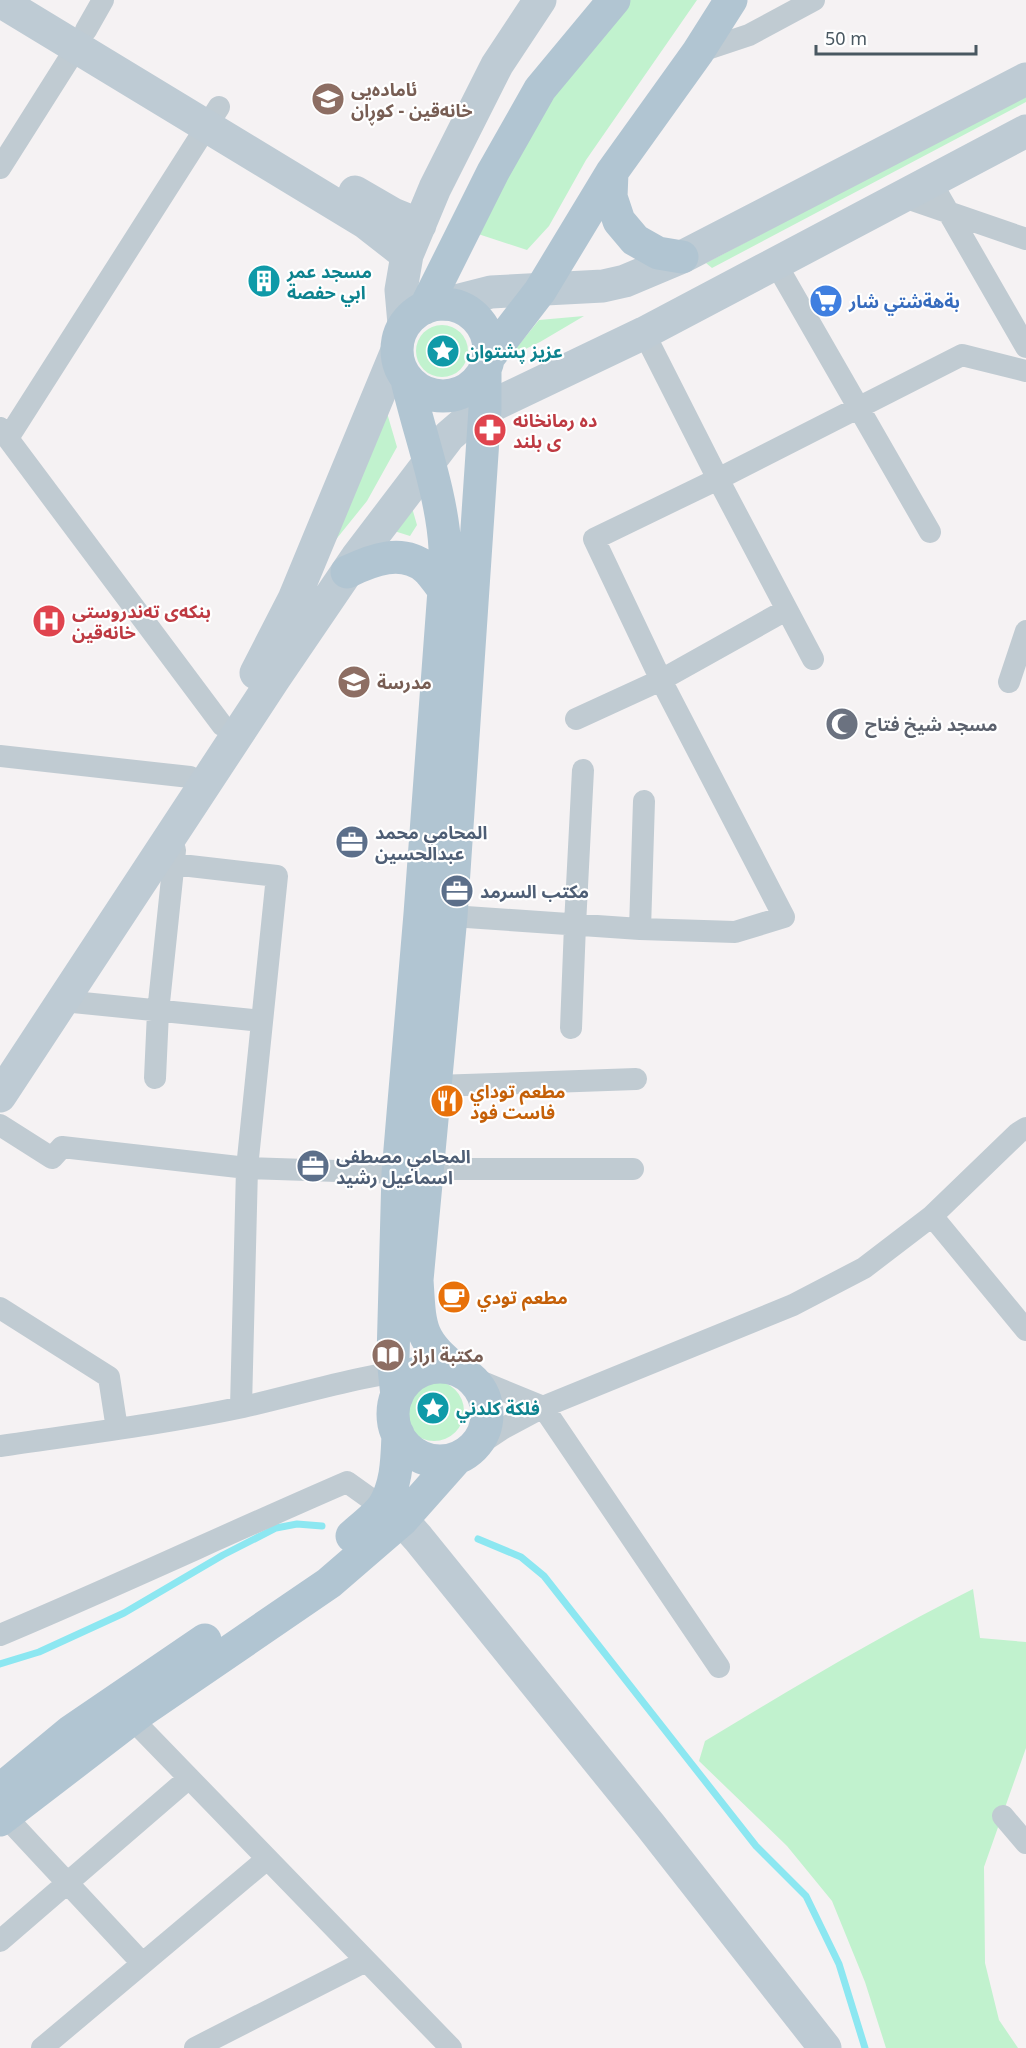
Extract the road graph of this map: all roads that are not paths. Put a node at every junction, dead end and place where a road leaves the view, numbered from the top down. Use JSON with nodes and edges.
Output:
{"nodes":[{"id":1,"x":36,"y":0,"type":"edge"},
{"id":2,"x":103,"y":0,"type":"edge"},
{"id":3,"x":540,"y":0,"type":"edge"},
{"id":4,"x":614,"y":0,"type":"edge"},
{"id":5,"x":731,"y":0,"type":"edge"},
{"id":6,"x":814,"y":0,"type":"edge"},
{"id":7,"x":0,"y":1,"type":"edge"},
{"id":8,"x":81,"y":39,"type":"junction"},
{"id":9,"x":698,"y":52,"type":"junction"},
{"id":10,"x":1026,"y":79,"type":"edge"},
{"id":11,"x":212,"y":117,"type":"junction"},
{"id":12,"x":1026,"y":131,"type":"edge"},
{"id":13,"x":0,"y":168,"type":"edge"},
{"id":14,"x":612,"y":172,"type":"junction"},
{"id":15,"x":917,"y":189,"type":"junction"},
{"id":16,"x":949,"y":213,"type":"junction"},
{"id":17,"x":1026,"y":239,"type":"edge"},
{"id":18,"x":414,"y":240,"type":"junction"},
{"id":19,"x":682,"y":257,"type":"junction"},
{"id":20,"x":776,"y":264,"type":"junction"},
{"id":21,"x":540,"y":291,"type":"junction"},
{"id":22,"x":644,"y":333,"type":"junction"},
{"id":23,"x":415,"y":334,"type":"junction"},
{"id":24,"x":1025,"y":346,"type":"edge"},
{"id":25,"x":989,"y":361,"type":"junction"},
{"id":26,"x":487,"y":364,"type":"junction"},
{"id":27,"x":1026,"y":370,"type":"edge"},
{"id":28,"x":859,"y":407,"type":"junction"},
{"id":29,"x":486,"y":409,"type":"junction"},
{"id":30,"x":4,"y":433,"type":"edge"},
{"id":31,"x":428,"y":462,"type":"junction"},
{"id":32,"x":718,"y":479,"type":"junction"},
{"id":33,"x":930,"y":532,"type":"dead end"},
{"id":34,"x":347,"y":572,"type":"junction"},
{"id":35,"x":444,"y":590,"type":"junction"},
{"id":36,"x":786,"y":610,"type":"junction"},
{"id":37,"x":1026,"y":631,"type":"edge"},
{"id":38,"x":813,"y":659,"type":"dead end"},
{"id":39,"x":661,"y":680,"type":"junction"},
{"id":40,"x":1009,"y":682,"type":"dead end"},
{"id":41,"x":576,"y":719,"type":"dead end"},
{"id":42,"x":222,"y":725,"type":"junction"},
{"id":43,"x":0,"y":756,"type":"edge"},
{"id":44,"x":583,"y":770,"type":"dead end"},
{"id":45,"x":190,"y":777,"type":"junction"},
{"id":46,"x":644,"y":801,"type":"dead end"},
{"id":47,"x":164,"y":863,"type":"junction"},
{"id":48,"x":435,"y":915,"type":"junction"},
{"id":49,"x":575,"y":925,"type":"junction"},
{"id":50,"x":640,"y":929,"type":"junction"},
{"id":51,"x":63,"y":1001,"type":"junction"},
{"id":52,"x":158,"y":1012,"type":"junction"},
{"id":53,"x":262,"y":1021,"type":"junction"},
{"id":54,"x":571,"y":1028,"type":"dead end"},
{"id":55,"x":0,"y":1059,"type":"edge"},
{"id":56,"x":155,"y":1078,"type":"dead end"},
{"id":57,"x":636,"y":1079,"type":"dead end"},
{"id":58,"x":435,"y":1086,"type":"junction"},
{"id":59,"x":0,"y":1096,"type":"edge"},
{"id":60,"x":0,"y":1125,"type":"edge"},
{"id":61,"x":1026,"y":1128,"type":"edge"},
{"id":62,"x":247,"y":1168,"type":"junction"},
{"id":63,"x":633,"y":1169,"type":"dead end"},
{"id":64,"x":413,"y":1171,"type":"junction"},
{"id":65,"x":932,"y":1216,"type":"junction"},
{"id":66,"x":0,"y":1308,"type":"edge"},
{"id":67,"x":1026,"y":1330,"type":"edge"},
{"id":68,"x":452,"y":1371,"type":"junction"},
{"id":69,"x":396,"y":1383,"type":"junction"},
{"id":70,"x":241,"y":1407,"type":"junction"},
{"id":71,"x":543,"y":1407,"type":"junction"},
{"id":72,"x":117,"y":1429,"type":"junction"},
{"id":73,"x":398,"y":1434,"type":"junction"},
{"id":74,"x":0,"y":1446,"type":"edge"},
{"id":75,"x":463,"y":1455,"type":"junction"},
{"id":76,"x":392,"y":1514,"type":"junction"},
{"id":77,"x":0,"y":1635,"type":"edge"},
{"id":78,"x":718,"y":1667,"type":"dead end"},
{"id":79,"x":132,"y":1719,"type":"junction"},
{"id":80,"x":189,"y":1778,"type":"junction"},
{"id":81,"x":2,"y":1809,"type":"edge"},
{"id":82,"x":1003,"y":1816,"type":"dead end"},
{"id":83,"x":1026,"y":1842,"type":"edge"},
{"id":84,"x":267,"y":1859,"type":"junction"},
{"id":85,"x":68,"y":1883,"type":"junction"},
{"id":86,"x":0,"y":1941,"type":"edge"},
{"id":87,"x":366,"y":1961,"type":"junction"},
{"id":88,"x":142,"y":1964,"type":"junction"},
{"id":89,"x":203,"y":2046,"type":"edge"},
{"id":90,"x":42,"y":2048,"type":"edge"},
{"id":91,"x":450,"y":2048,"type":"edge"},
{"id":92,"x":825,"y":2048,"type":"edge"}],
"edges":[{"from":1,"to":8,"type":"main road"},
{"from":2,"to":8,"type":"street"},
{"from":3,"to":18,"type":"main road"},
{"from":4,"to":23,"type":"main road"},
{"from":5,"to":9,"type":"main road"},
{"from":6,"to":9,"type":"street"},
{"from":7,"to":8,"type":"main road"},
{"from":8,"to":11,"type":"main road"},
{"from":8,"to":13,"type":"street"},
{"from":9,"to":14,"type":"main road"},
{"from":10,"to":19,"type":"main road"},
{"from":11,"to":18,"type":"main road"},
{"from":11,"to":30,"type":"street"},
{"from":12,"to":15,"type":"main road"},
{"from":14,"to":19,"type":"main road"},
{"from":14,"to":21,"type":"main road"},
{"from":15,"to":16,"type":"street"},
{"from":15,"to":16,"type":"street"},
{"from":15,"to":20,"type":"main road"},
{"from":16,"to":17,"type":"street"},
{"from":16,"to":24,"type":"street"},
{"from":18,"to":23,"type":"main road"},
{"from":19,"to":21,"type":"main road"},
{"from":20,"to":22,"type":"main road"},
{"from":20,"to":28,"type":"street"},
{"from":21,"to":23,"type":"main road"},
{"from":21,"to":26,"type":"main road"},
{"from":22,"to":29,"type":"main road"},
{"from":22,"to":32,"type":"street"},
{"from":23,"to":26,"type":"main road"},
{"from":23,"to":26,"type":"main road"},
{"from":23,"to":31,"type":"main road"},
{"from":23,"to":42,"type":"main road"},
{"from":24,"to":25,"type":"street"},
{"from":25,"to":27,"type":"street"},
{"from":25,"to":28,"type":"street"},
{"from":26,"to":29,"type":"main road"},
{"from":28,"to":32,"type":"street"},
{"from":28,"to":33,"type":"street"},
{"from":29,"to":31,"type":"main road"},
{"from":29,"to":48,"type":"main road"},
{"from":30,"to":42,"type":"street"},
{"from":31,"to":34,"type":"main road"},
{"from":31,"to":35,"type":"main road"},
{"from":32,"to":36,"type":"street"},
{"from":32,"to":39,"type":"street"},
{"from":34,"to":35,"type":"main road"},
{"from":34,"to":47,"type":"main road"},
{"from":35,"to":48,"type":"main road"},
{"from":36,"to":38,"type":"street"},
{"from":36,"to":39,"type":"street"},
{"from":37,"to":40,"type":"street"},
{"from":39,"to":41,"type":"street"},
{"from":39,"to":50,"type":"street"},
{"from":42,"to":45,"type":"main road"},
{"from":43,"to":45,"type":"street"},
{"from":44,"to":49,"type":"street"},
{"from":45,"to":55,"type":"main road"},
{"from":46,"to":50,"type":"street"},
{"from":47,"to":51,"type":"main road"},
{"from":47,"to":52,"type":"street"},
{"from":47,"to":53,"type":"street"},
{"from":48,"to":49,"type":"street"},
{"from":48,"to":58,"type":"main road"},
{"from":48,"to":64,"type":"main road"},
{"from":49,"to":50,"type":"street"},
{"from":49,"to":54,"type":"street"},
{"from":51,"to":52,"type":"street"},
{"from":51,"to":59,"type":"main road"},
{"from":52,"to":53,"type":"street"},
{"from":52,"to":56,"type":"street"},
{"from":53,"to":62,"type":"street"},
{"from":57,"to":58,"type":"street"},
{"from":58,"to":64,"type":"main road"},
{"from":60,"to":62,"type":"street"},
{"from":61,"to":65,"type":"street"},
{"from":62,"to":64,"type":"street"},
{"from":62,"to":70,"type":"street"},
{"from":63,"to":64,"type":"street"},
{"from":64,"to":68,"type":"main road"},
{"from":64,"to":69,"type":"main road"},
{"from":65,"to":67,"type":"street"},
{"from":65,"to":71,"type":"street"},
{"from":66,"to":72,"type":"street"},
{"from":68,"to":69,"type":"main road"},
{"from":68,"to":71,"type":"street"},
{"from":68,"to":75,"type":"main road"},
{"from":69,"to":70,"type":"street"},
{"from":69,"to":73,"type":"main road"},
{"from":70,"to":72,"type":"street"},
{"from":71,"to":75,"type":"street"},
{"from":71,"to":78,"type":"street"},
{"from":72,"to":74,"type":"street"},
{"from":73,"to":75,"type":"main road"},
{"from":73,"to":76,"type":"main road"},
{"from":75,"to":76,"type":"main road"},
{"from":76,"to":77,"type":"street"},
{"from":76,"to":79,"type":"main road"},
{"from":76,"to":81,"type":"main road"},
{"from":76,"to":92,"type":"main road"},
{"from":79,"to":80,"type":"street"},
{"from":79,"to":81,"type":"main road"},
{"from":80,"to":84,"type":"street"},
{"from":80,"to":85,"type":"street"},
{"from":81,"to":85,"type":"street"},
{"from":82,"to":83,"type":"street"},
{"from":84,"to":87,"type":"street"},
{"from":84,"to":88,"type":"street"},
{"from":85,"to":86,"type":"street"},
{"from":85,"to":88,"type":"street"},
{"from":87,"to":89,"type":"street"},
{"from":87,"to":91,"type":"street"},
{"from":88,"to":90,"type":"street"}]}
